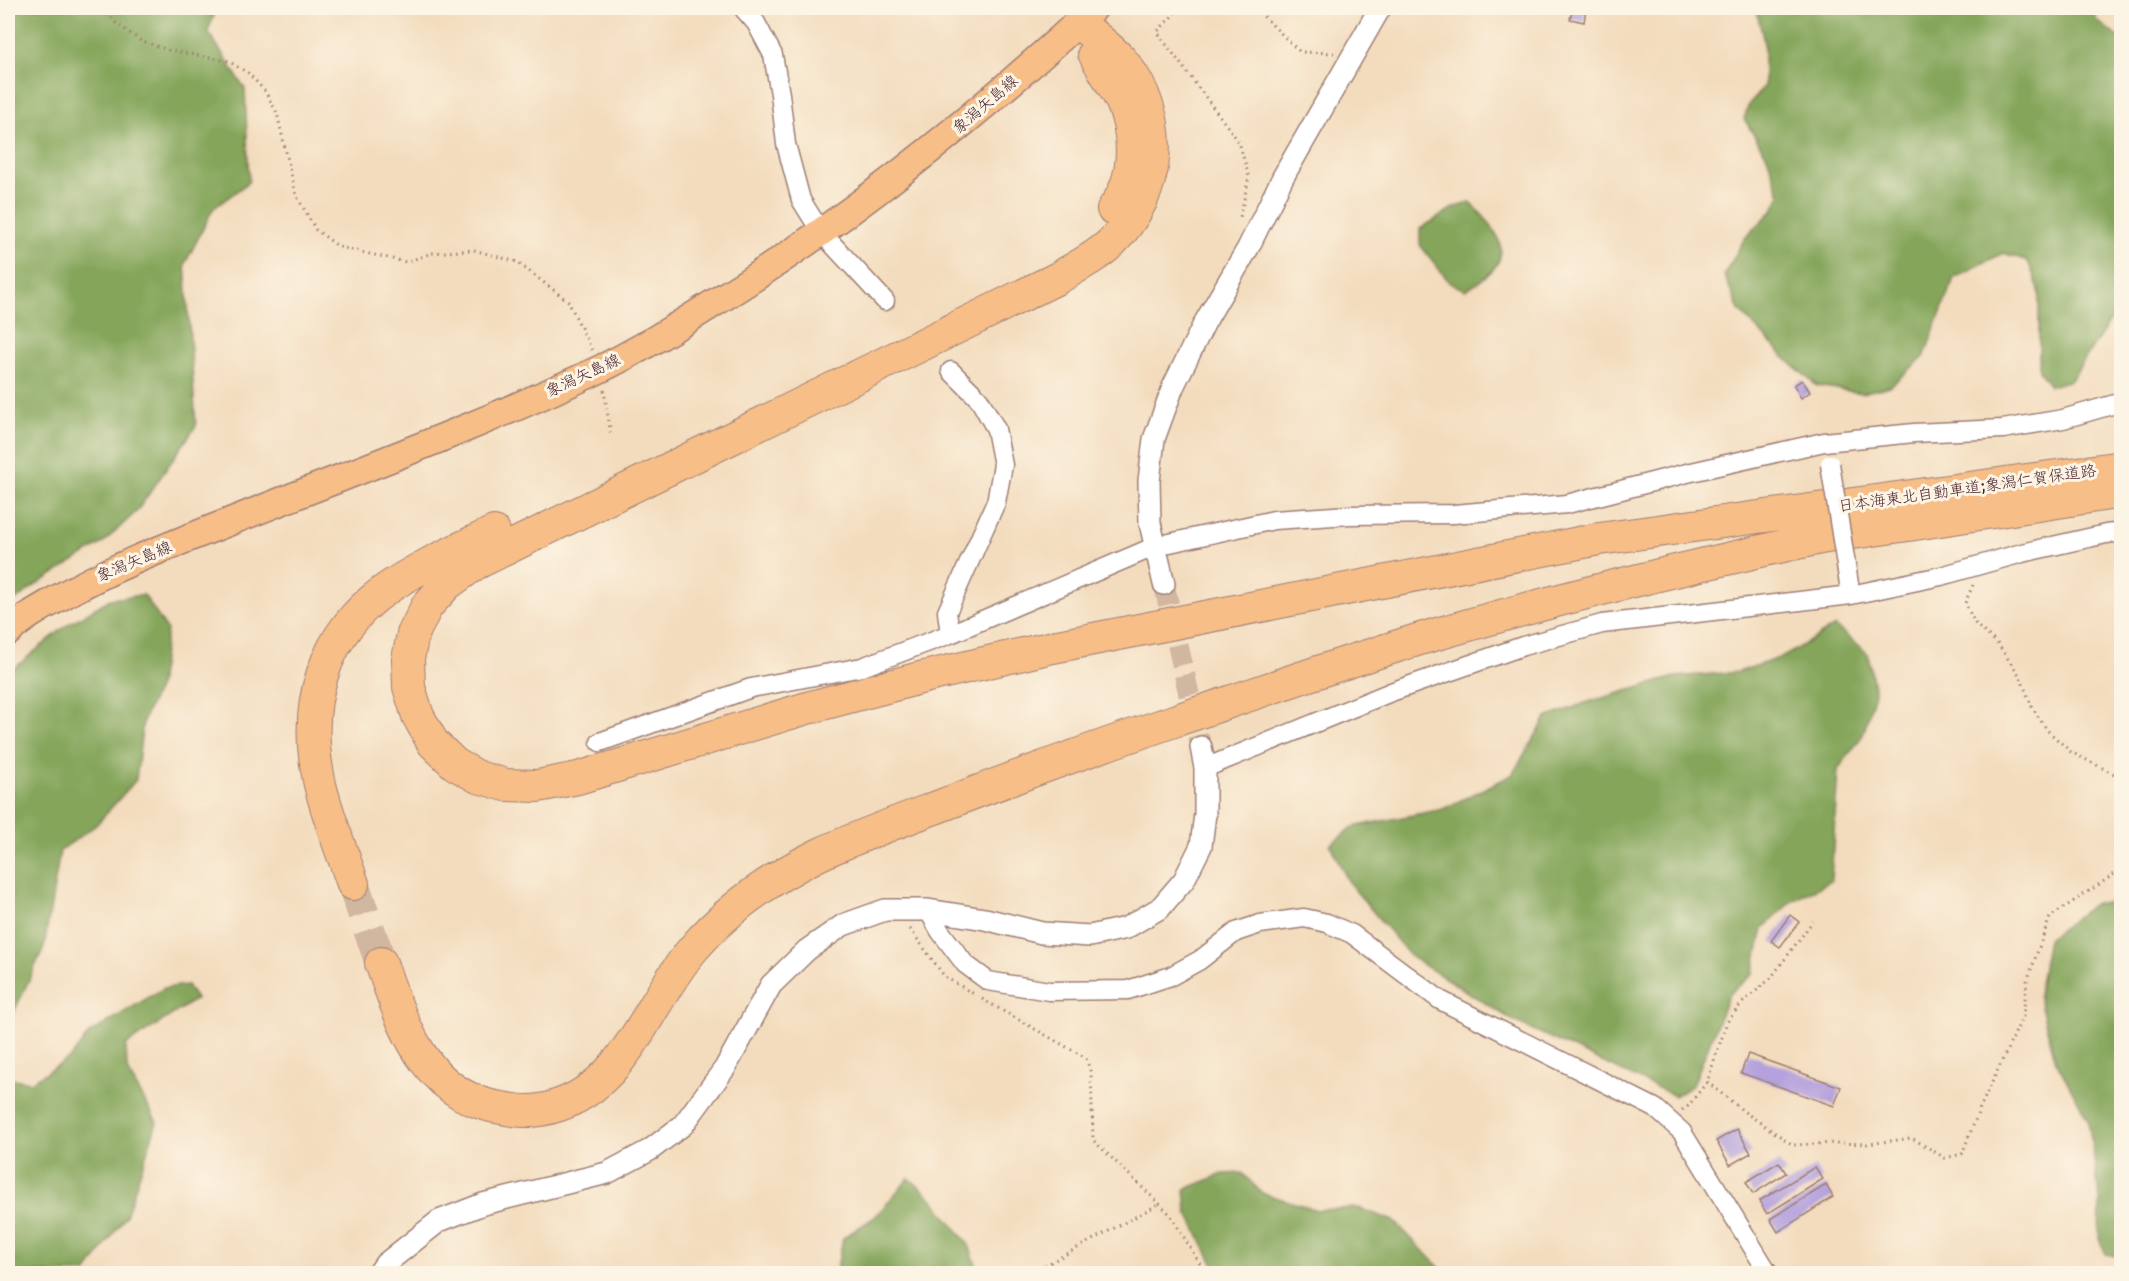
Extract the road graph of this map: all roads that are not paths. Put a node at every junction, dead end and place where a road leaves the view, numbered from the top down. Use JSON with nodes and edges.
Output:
{"nodes":[{"id":1,"x":743,"y":8,"type":"edge"},
{"id":2,"x":1380,"y":8,"type":"edge"},
{"id":3,"x":1086,"y":15,"type":"edge"},
{"id":4,"x":821,"y":232,"type":"junction"},
{"id":5,"x":885,"y":301,"type":"dead end"},
{"id":6,"x":951,"y":371,"type":"dead end"},
{"id":7,"x":2121,"y":402,"type":"edge"},
{"id":8,"x":1824,"y":442,"type":"junction"},
{"id":9,"x":2121,"y":467,"type":"edge"},
{"id":10,"x":2121,"y":492,"type":"edge"},
{"id":11,"x":1814,"y":524,"type":"junction"},
{"id":12,"x":2121,"y":532,"type":"edge"},
{"id":13,"x":1156,"y":546,"type":"junction"},
{"id":14,"x":1164,"y":584,"type":"tunnel mouth"},
{"id":15,"x":1850,"y":589,"type":"junction"},
{"id":16,"x":8,"y":632,"type":"edge"},
{"id":17,"x":950,"y":634,"type":"junction"},
{"id":18,"x":600,"y":742,"type":"dead end"},
{"id":19,"x":1201,"y":747,"type":"tunnel mouth"},
{"id":20,"x":1204,"y":768,"type":"junction"},
{"id":21,"x":353,"y":884,"type":"tunnel mouth"},
{"id":22,"x":928,"y":910,"type":"junction"},
{"id":23,"x":381,"y":963,"type":"tunnel mouth"},
{"id":24,"x":378,"y":1274,"type":"edge"},
{"id":25,"x":1769,"y":1274,"type":"edge"}],
"edges":[{"from":1,"to":4,"type":"street"},
{"from":2,"to":13,"type":"street"},
{"from":3,"to":4,"type":"main road","name":"象潟矢島線"},
{"from":3,"to":11,"type":"highway"},
{"from":3,"to":21,"type":"highway"},
{"from":4,"to":5,"type":"street"},
{"from":4,"to":16,"type":"main road","name":"象潟矢島線"},
{"from":6,"to":17,"type":"street"},
{"from":7,"to":8,"type":"street"},
{"from":8,"to":13,"type":"street"},
{"from":8,"to":15,"type":"street","bridge":true},
{"from":9,"to":11,"type":"highway","name":"日本海東北自動車道;象潟仁賀保道路"},
{"from":10,"to":11,"type":"highway","name":"日本海東北自動車道;象潟仁賀保道路"},
{"from":11,"to":23,"type":"highway"},
{"from":12,"to":15,"type":"street"},
{"from":13,"to":14,"type":"street"},
{"from":13,"to":17,"type":"street"},
{"from":15,"to":20,"type":"street"},
{"from":17,"to":18,"type":"street"},
{"from":19,"to":20,"type":"street"},
{"from":20,"to":22,"type":"street"},
{"from":22,"to":24,"type":"street"},
{"from":22,"to":25,"type":"street"}]}
